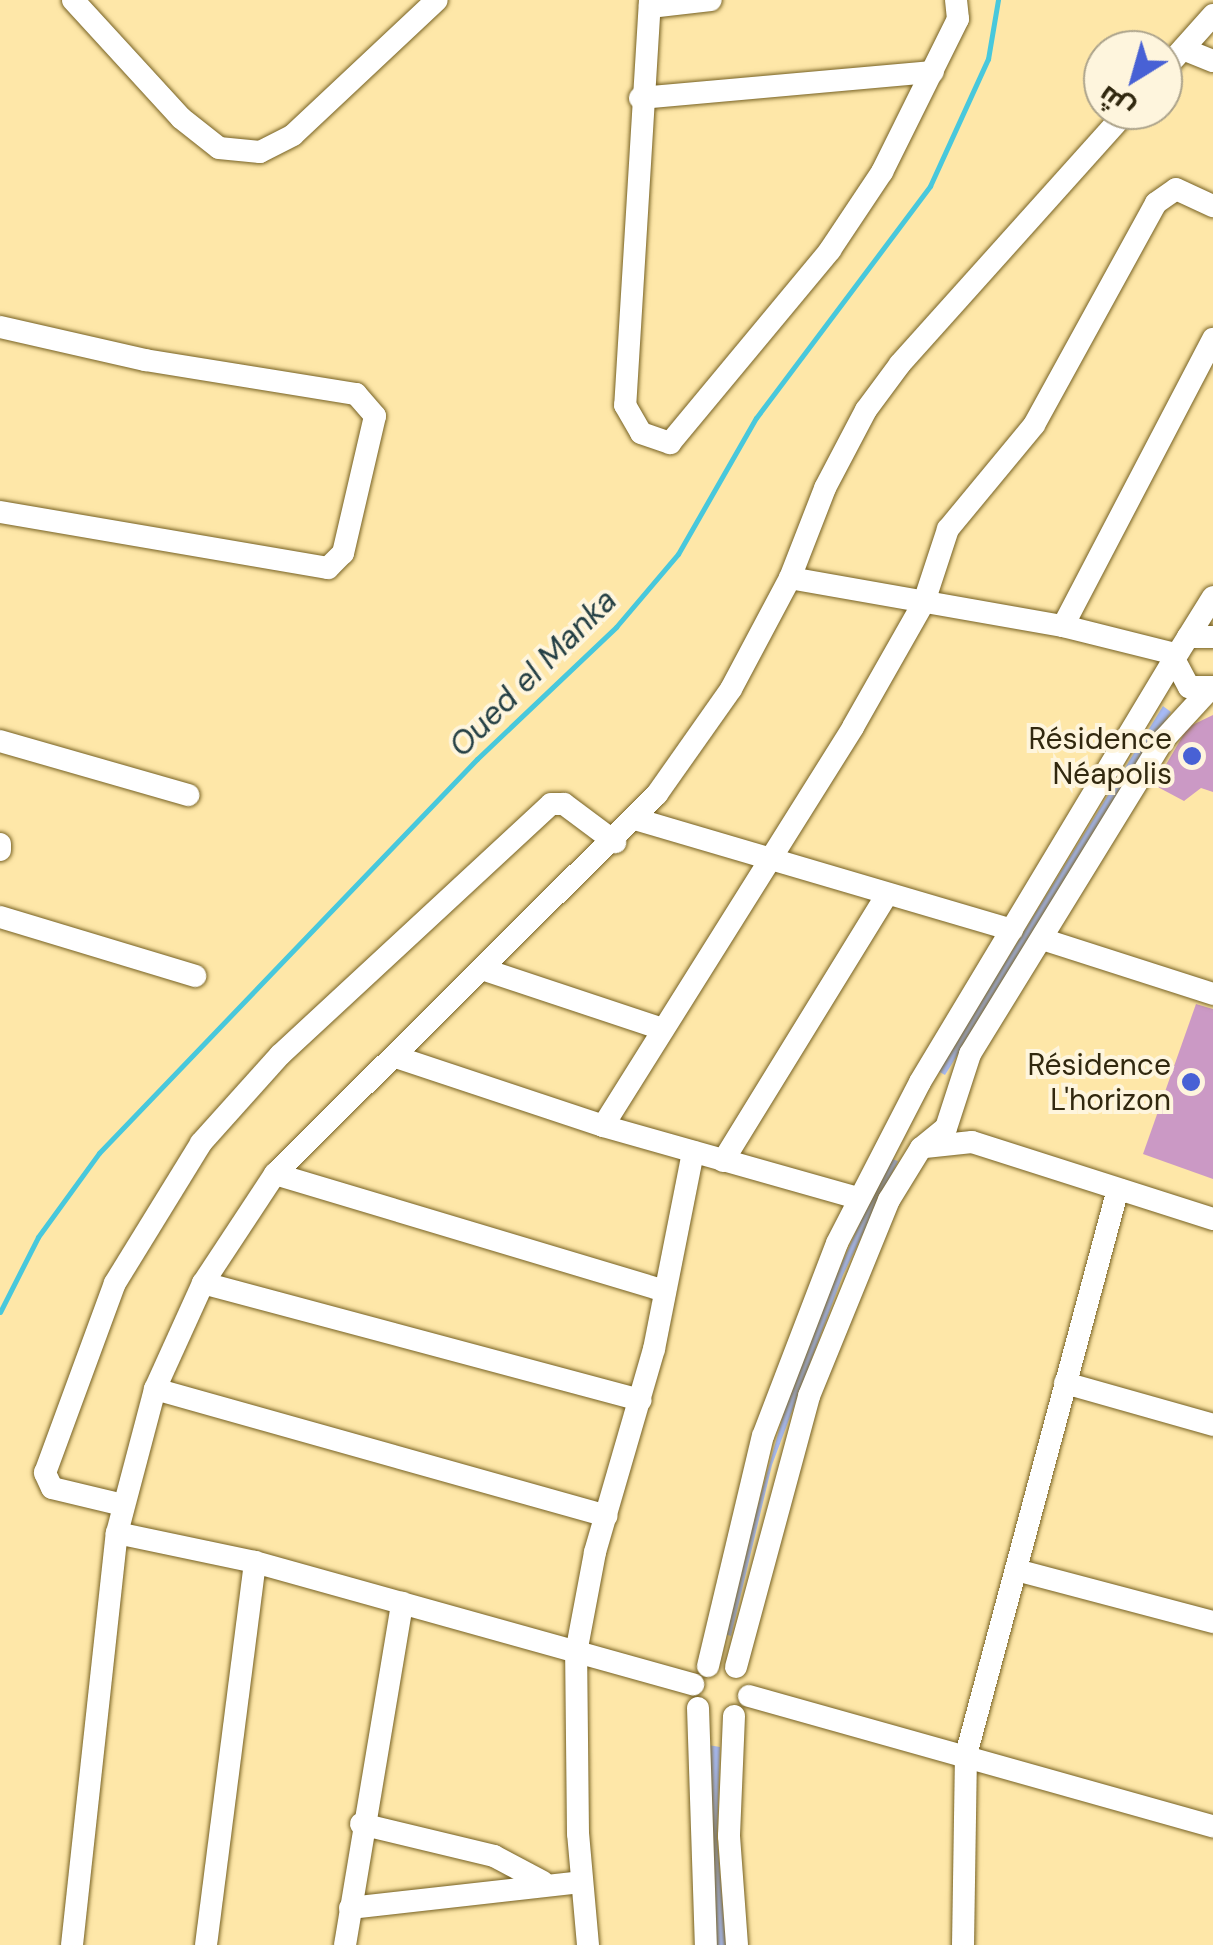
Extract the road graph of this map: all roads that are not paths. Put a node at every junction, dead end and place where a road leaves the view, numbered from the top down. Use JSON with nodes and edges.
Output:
{"nodes":[{"id":1,"x":73,"y":0,"type":"edge"},
{"id":2,"x":437,"y":0,"type":"edge"},
{"id":3,"x":711,"y":0,"type":"edge"},
{"id":4,"x":956,"y":0,"type":"edge"},
{"id":5,"x":650,"y":4,"type":"edge"},
{"id":6,"x":1213,"y":15,"type":"edge"},
{"id":7,"x":1183,"y":49,"type":"joint"},
{"id":8,"x":1213,"y":61,"type":"edge"},
{"id":9,"x":934,"y":72,"type":"junction"},
{"id":10,"x":640,"y":98,"type":"junction"},
{"id":11,"x":1110,"y":130,"type":"edge"},
{"id":12,"x":1213,"y":206,"type":"edge"},
{"id":13,"x":0,"y":327,"type":"edge"},
{"id":14,"x":1213,"y":339,"type":"edge"},
{"id":15,"x":0,"y":512,"type":"edge"},
{"id":16,"x":790,"y":578,"type":"junction"},
{"id":17,"x":1213,"y":598,"type":"edge"},
{"id":18,"x":924,"y":602,"type":"junction"},
{"id":19,"x":1064,"y":626,"type":"junction"},
{"id":20,"x":1213,"y":637,"type":"edge"},
{"id":21,"x":1179,"y":650,"type":"junction"},
{"id":22,"x":1212,"y":688,"type":"edge"},
{"id":23,"x":0,"y":741,"type":"edge"},
{"id":24,"x":188,"y":795,"type":"dead end"},
{"id":25,"x":635,"y":819,"type":"junction"},
{"id":26,"x":615,"y":842,"type":"junction"},
{"id":27,"x":770,"y":859,"type":"junction"},
{"id":28,"x":887,"y":894,"type":"junction"},
{"id":29,"x":0,"y":917,"type":"edge"},
{"id":30,"x":1012,"y":930,"type":"junction"},
{"id":31,"x":1042,"y":939,"type":"junction"},
{"id":32,"x":485,"y":970,"type":"junction"},
{"id":33,"x":194,"y":976,"type":"dead end"},
{"id":34,"x":1213,"y":994,"type":"edge"},
{"id":35,"x":662,"y":1028,"type":"junction"},
{"id":36,"x":396,"y":1057,"type":"junction"},
{"id":37,"x":920,"y":1082,"type":"junction"},
{"id":38,"x":949,"y":1109,"type":"junction"},
{"id":39,"x":603,"y":1126,"type":"junction"},
{"id":40,"x":972,"y":1142,"type":"junction"},
{"id":41,"x":887,"y":1144,"type":"junction"},
{"id":42,"x":922,"y":1148,"type":"junction"},
{"id":43,"x":692,"y":1152,"type":"junction"},
{"id":44,"x":723,"y":1162,"type":"junction"},
{"id":45,"x":275,"y":1174,"type":"junction"},
{"id":46,"x":1118,"y":1188,"type":"junction"},
{"id":47,"x":858,"y":1198,"type":"junction"},
{"id":48,"x":1213,"y":1219,"type":"edge"},
{"id":49,"x":203,"y":1283,"type":"junction"},
{"id":50,"x":666,"y":1291,"type":"junction"},
{"id":51,"x":1065,"y":1383,"type":"junction"},
{"id":52,"x":156,"y":1389,"type":"junction"},
{"id":53,"x":641,"y":1400,"type":"junction"},
{"id":54,"x":1213,"y":1425,"type":"edge"},
{"id":55,"x":123,"y":1506,"type":"junction"},
{"id":56,"x":606,"y":1516,"type":"junction"},
{"id":57,"x":117,"y":1532,"type":"junction"},
{"id":58,"x":255,"y":1562,"type":"junction"},
{"id":59,"x":1016,"y":1570,"type":"junction"},
{"id":60,"x":402,"y":1604,"type":"junction"},
{"id":61,"x":1213,"y":1622,"type":"edge"},
{"id":62,"x":576,"y":1653,"type":"junction"},
{"id":63,"x":736,"y":1667,"type":"junction"},
{"id":64,"x":700,"y":1675,"type":"junction"},
{"id":65,"x":749,"y":1696,"type":"junction"},
{"id":66,"x":698,"y":1708,"type":"junction"},
{"id":67,"x":734,"y":1716,"type":"junction"},
{"id":68,"x":966,"y":1755,"type":"junction"},
{"id":69,"x":361,"y":1824,"type":"junction"},
{"id":70,"x":1213,"y":1826,"type":"edge"},
{"id":71,"x":543,"y":1882,"type":"junction"},
{"id":72,"x":581,"y":1882,"type":"junction"},
{"id":73,"x":350,"y":1908,"type":"junction"},
{"id":74,"x":72,"y":1945,"type":"edge"},
{"id":75,"x":206,"y":1945,"type":"edge"},
{"id":76,"x":344,"y":1945,"type":"edge"},
{"id":77,"x":588,"y":1945,"type":"edge"},
{"id":78,"x":706,"y":1945,"type":"edge"},
{"id":79,"x":737,"y":1945,"type":"edge"},
{"id":80,"x":963,"y":1945,"type":"edge"}],
"edges":[{"from":1,"to":2,"type":"street"},
{"from":3,"to":5,"type":"street"},
{"from":4,"to":9,"type":"street"},
{"from":5,"to":10,"type":"street"},
{"from":6,"to":7,"type":"street"},
{"from":7,"to":8,"type":"street"},
{"from":9,"to":10,"type":"street"},
{"from":9,"to":10,"type":"street"},
{"from":11,"to":16,"type":"street"},
{"from":12,"to":18,"type":"street"},
{"from":13,"to":15,"type":"street"},
{"from":14,"to":19,"type":"street"},
{"from":16,"to":18,"type":"street"},
{"from":16,"to":25,"type":"street"},
{"from":17,"to":21,"type":"street"},
{"from":18,"to":19,"type":"street"},
{"from":18,"to":27,"type":"street"},
{"from":19,"to":21,"type":"street"},
{"from":20,"to":21,"type":"street"},
{"from":21,"to":22,"type":"street"},
{"from":21,"to":30,"type":"street"},
{"from":22,"to":31,"type":"street"},
{"from":23,"to":24,"type":"street"},
{"from":25,"to":26,"type":"street"},
{"from":25,"to":27,"type":"street"},
{"from":26,"to":32,"type":"street"},
{"from":26,"to":55,"type":"street"},
{"from":27,"to":28,"type":"street"},
{"from":27,"to":35,"type":"street"},
{"from":28,"to":30,"type":"street"},
{"from":28,"to":44,"type":"street"},
{"from":29,"to":33,"type":"street"},
{"from":30,"to":37,"type":"street"},
{"from":31,"to":34,"type":"street"},
{"from":31,"to":38,"type":"street"},
{"from":32,"to":35,"type":"street"},
{"from":32,"to":36,"type":"street"},
{"from":35,"to":39,"type":"street"},
{"from":36,"to":39,"type":"street"},
{"from":36,"to":45,"type":"street"},
{"from":37,"to":38,"type":"street"},
{"from":37,"to":41,"type":"street"},
{"from":38,"to":40,"type":"street"},
{"from":38,"to":42,"type":"street"},
{"from":39,"to":43,"type":"street"},
{"from":40,"to":42,"type":"street"},
{"from":40,"to":46,"type":"street"},
{"from":41,"to":42,"type":"street"},
{"from":41,"to":47,"type":"street"},
{"from":42,"to":63,"type":"street"},
{"from":43,"to":44,"type":"street"},
{"from":43,"to":50,"type":"street"},
{"from":44,"to":47,"type":"street"},
{"from":45,"to":49,"type":"street"},
{"from":45,"to":50,"type":"street"},
{"from":46,"to":48,"type":"street"},
{"from":46,"to":51,"type":"street"},
{"from":47,"to":64,"type":"street"},
{"from":49,"to":52,"type":"street"},
{"from":49,"to":53,"type":"street"},
{"from":50,"to":53,"type":"street"},
{"from":51,"to":54,"type":"street"},
{"from":51,"to":59,"type":"street"},
{"from":52,"to":55,"type":"street"},
{"from":52,"to":56,"type":"street"},
{"from":53,"to":56,"type":"street"},
{"from":55,"to":57,"type":"street"},
{"from":56,"to":62,"type":"street"},
{"from":57,"to":58,"type":"street"},
{"from":57,"to":74,"type":"street"},
{"from":58,"to":60,"type":"street"},
{"from":58,"to":75,"type":"street"},
{"from":59,"to":61,"type":"street"},
{"from":59,"to":68,"type":"street"},
{"from":60,"to":62,"type":"street"},
{"from":60,"to":69,"type":"street"},
{"from":62,"to":64,"type":"street"},
{"from":62,"to":72,"type":"street"},
{"from":63,"to":64,"type":"street"},
{"from":63,"to":65,"type":"street"},
{"from":64,"to":66,"type":"street"},
{"from":65,"to":67,"type":"street"},
{"from":65,"to":68,"type":"street"},
{"from":66,"to":67,"type":"street"},
{"from":66,"to":78,"type":"street"},
{"from":67,"to":79,"type":"street"},
{"from":68,"to":70,"type":"street"},
{"from":68,"to":80,"type":"street"},
{"from":69,"to":71,"type":"street"},
{"from":69,"to":73,"type":"street"},
{"from":71,"to":72,"type":"street"},
{"from":71,"to":73,"type":"street"},
{"from":72,"to":77,"type":"street"},
{"from":73,"to":76,"type":"street"}]}
